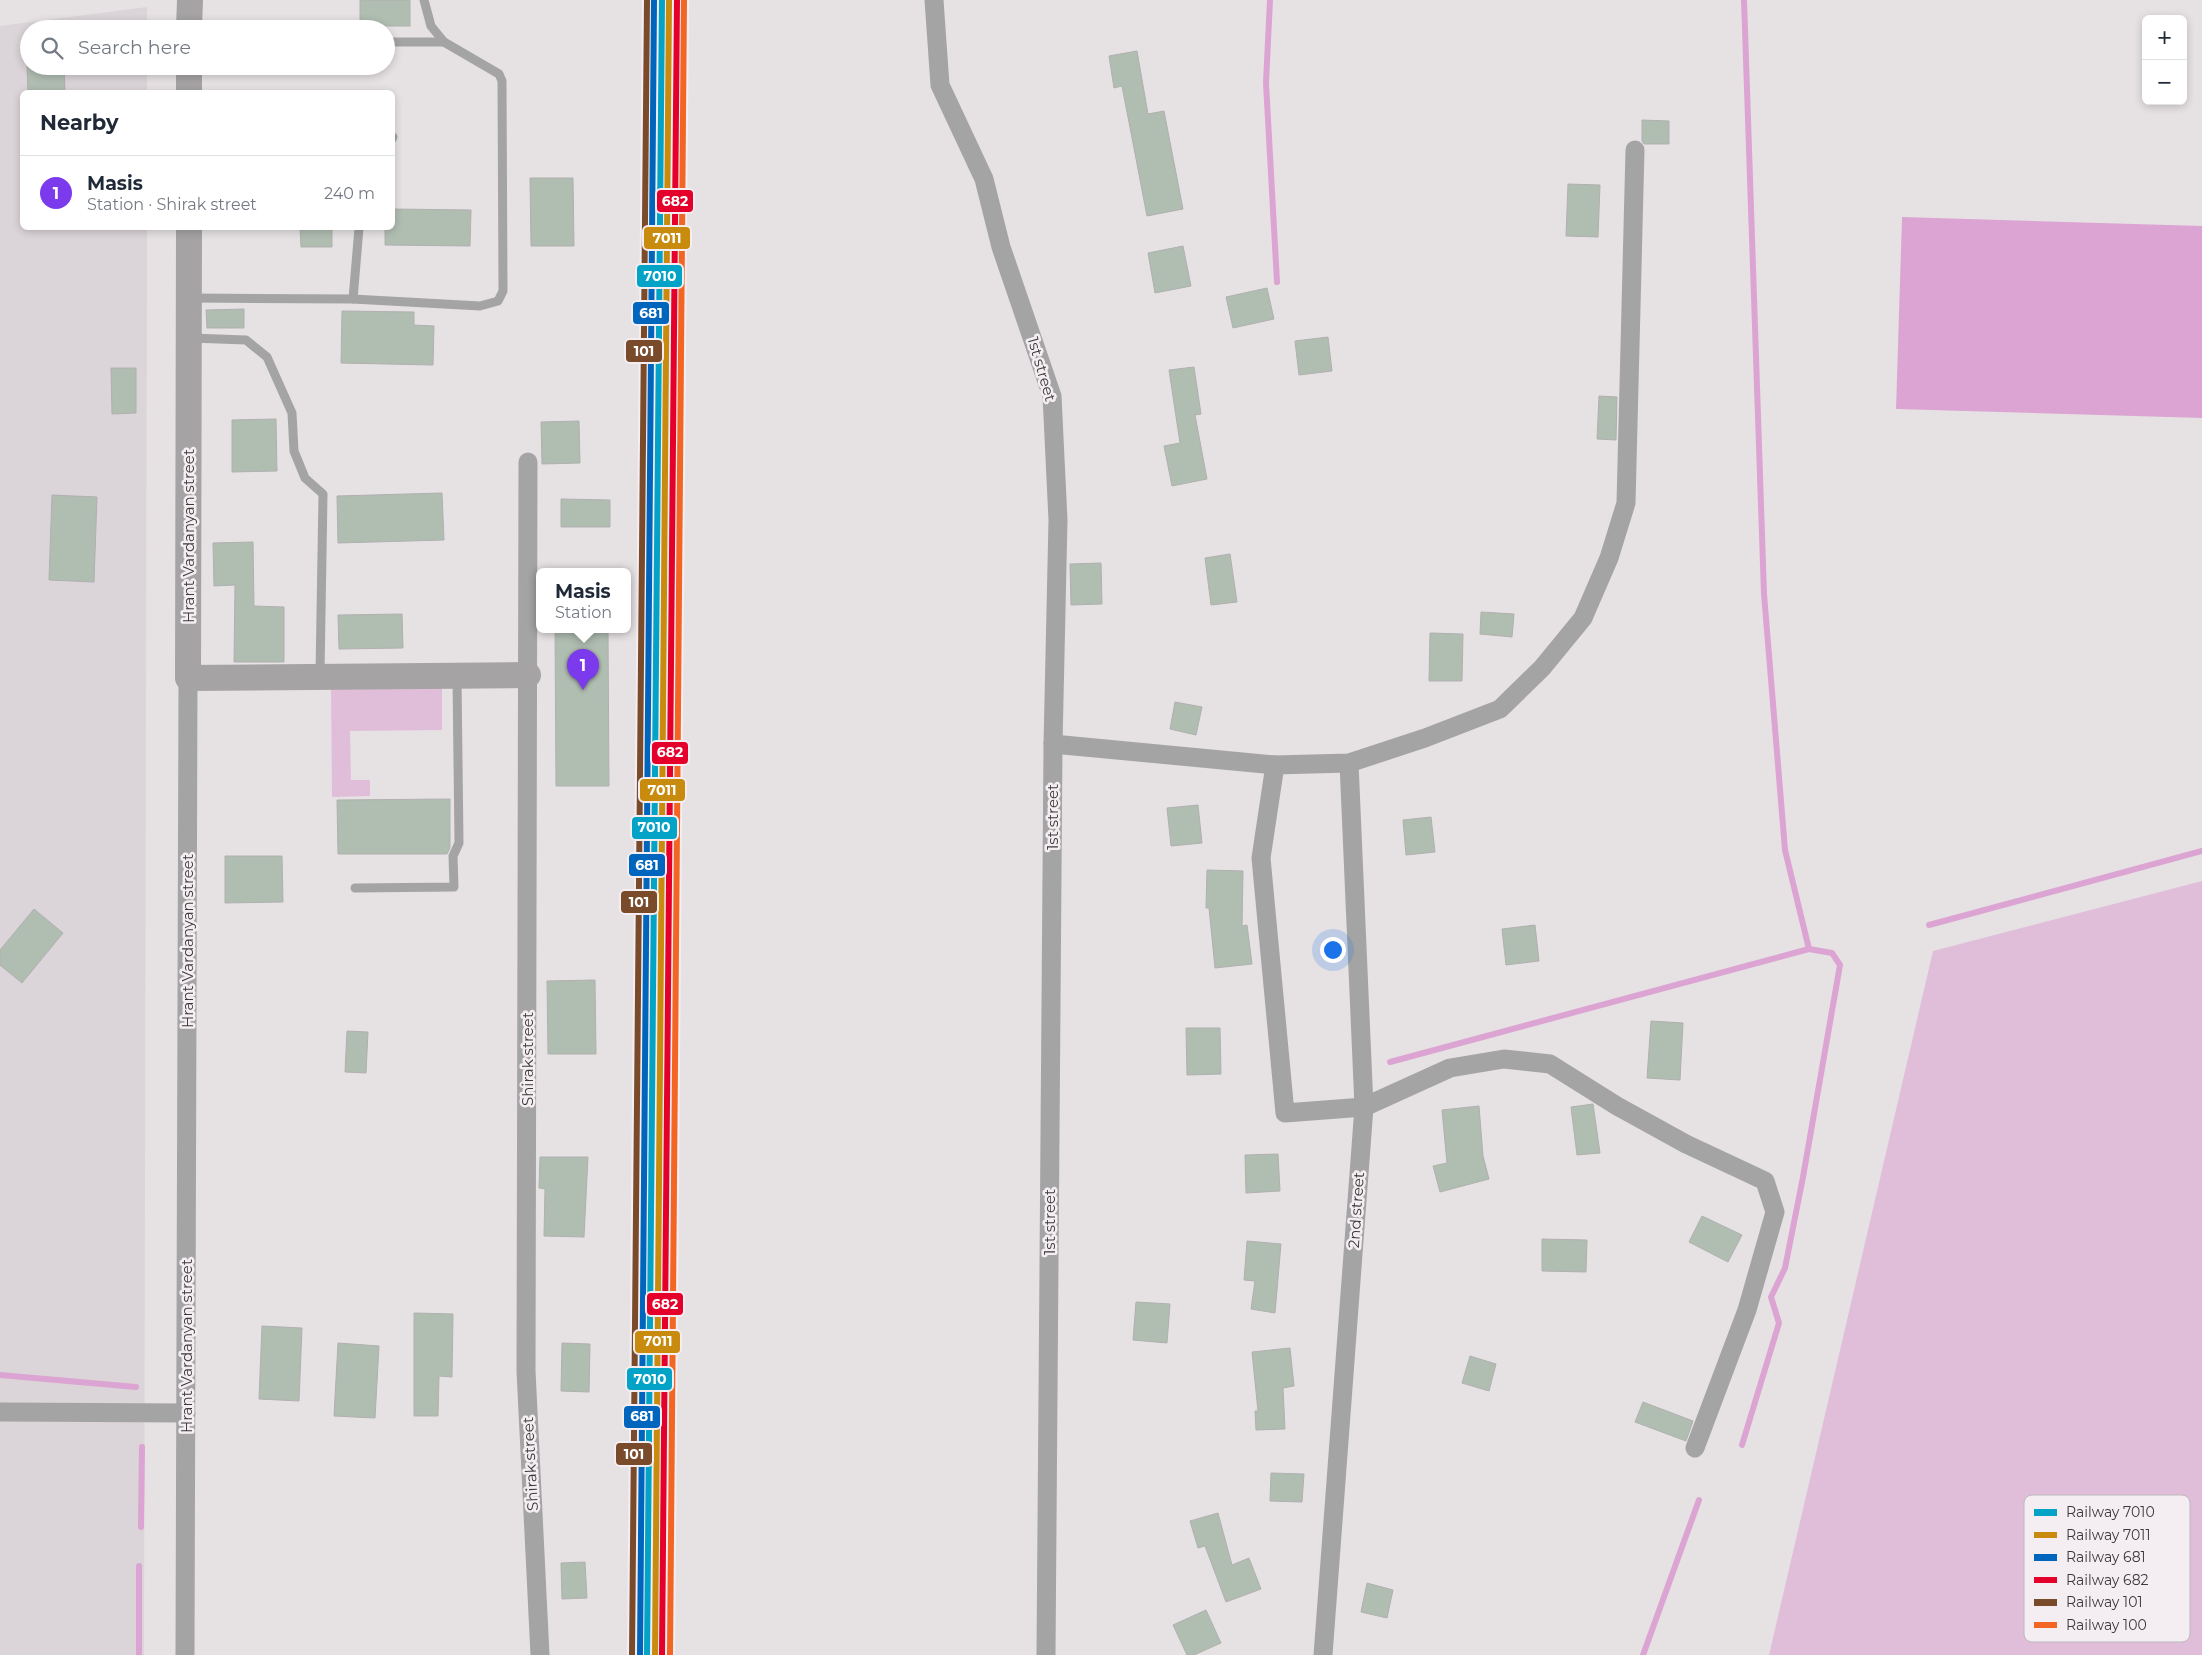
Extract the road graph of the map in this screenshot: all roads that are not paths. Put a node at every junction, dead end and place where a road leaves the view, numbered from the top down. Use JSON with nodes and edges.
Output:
{"nodes":[{"id":1,"x":190,"y":0,"type":"edge"},
{"id":2,"x":424,"y":0,"type":"edge"},
{"id":3,"x":934,"y":0,"type":"edge"},
{"id":4,"x":189,"y":20,"type":"edge"},
{"id":5,"x":395,"y":42,"type":"edge"},
{"id":6,"x":444,"y":42,"type":"junction"},
{"id":7,"x":189,"y":75,"type":"edge"},
{"id":8,"x":189,"y":90,"type":"edge"},
{"id":9,"x":1635,"y":150,"type":"dead end"},
{"id":10,"x":189,"y":230,"type":"edge"},
{"id":11,"x":359,"y":230,"type":"edge"},
{"id":12,"x":188,"y":298,"type":"junction"},
{"id":13,"x":353,"y":299,"type":"junction"},
{"id":14,"x":189,"y":338,"type":"junction"},
{"id":15,"x":528,"y":462,"type":"dead end"},
{"id":16,"x":457,"y":675,"type":"junction"},
{"id":17,"x":528,"y":675,"type":"junction"},
{"id":18,"x":320,"y":677,"type":"junction"},
{"id":19,"x":188,"y":678,"type":"junction"},
{"id":20,"x":1053,"y":744,"type":"junction"},
{"id":21,"x":1349,"y":764,"type":"junction"},
{"id":22,"x":1275,"y":765,"type":"junction"},
{"id":23,"x":355,"y":888,"type":"dead end"},
{"id":24,"x":1364,"y":1107,"type":"junction"},
{"id":25,"x":0,"y":1412,"type":"edge"},
{"id":26,"x":186,"y":1414,"type":"junction"},
{"id":27,"x":1695,"y":1448,"type":"dead end"},
{"id":28,"x":185,"y":1655,"type":"edge"},
{"id":29,"x":540,"y":1655,"type":"edge"},
{"id":30,"x":1046,"y":1655,"type":"edge"},
{"id":31,"x":1323,"y":1655,"type":"edge"}],
"edges":[{"from":1,"to":4,"type":"main road"},
{"from":2,"to":6,"type":"lane"},
{"from":3,"to":20,"type":"street","name":"1st street"},
{"from":5,"to":6,"type":"lane"},
{"from":6,"to":13,"type":"lane"},
{"from":7,"to":8,"type":"main road"},
{"from":9,"to":21,"type":"street"},
{"from":10,"to":12,"type":"main road","name":"Hrant Vardanyan street"},
{"from":11,"to":13,"type":"lane"},
{"from":12,"to":13,"type":"lane"},
{"from":12,"to":14,"type":"main road","name":"Hrant Vardanyan street"},
{"from":14,"to":18,"type":"lane"},
{"from":14,"to":19,"type":"main road","name":"Hrant Vardanyan street"},
{"from":15,"to":17,"type":"street","name":"Shirak street"},
{"from":16,"to":17,"type":"main road"},
{"from":16,"to":18,"type":"main road"},
{"from":16,"to":23,"type":"lane"},
{"from":17,"to":29,"type":"street","name":"Shirak street"},
{"from":18,"to":19,"type":"main road"},
{"from":19,"to":26,"type":"street","name":"Hrant Vardanyan street"},
{"from":20,"to":22,"type":"street"},
{"from":20,"to":30,"type":"street","name":"1st street"},
{"from":21,"to":22,"type":"street"},
{"from":21,"to":24,"type":"street","name":"2nd street"},
{"from":22,"to":24,"type":"street"},
{"from":24,"to":27,"type":"street"},
{"from":24,"to":31,"type":"street","name":"2nd street"},
{"from":25,"to":26,"type":"street"},
{"from":26,"to":28,"type":"street","name":"Hrant Vardanyan street"}]}
